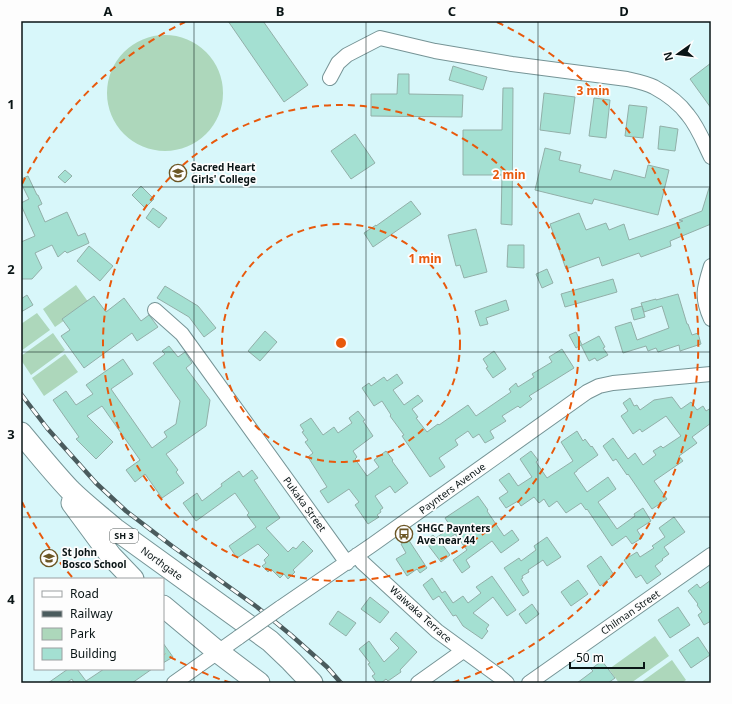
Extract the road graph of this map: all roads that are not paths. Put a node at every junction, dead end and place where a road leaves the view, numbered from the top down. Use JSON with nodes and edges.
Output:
{"nodes":[{"id":1,"x":330,"y":78,"type":"dead end"},
{"id":2,"x":711,"y":156,"type":"edge"},
{"id":3,"x":711,"y":266,"type":"edge"},
{"id":4,"x":155,"y":310,"type":"dead end"},
{"id":5,"x":711,"y":319,"type":"edge"},
{"id":6,"x":711,"y":374,"type":"edge"},
{"id":7,"x":21,"y":433,"type":"edge"},
{"id":8,"x":50,"y":468,"type":"junction"},
{"id":9,"x":711,"y":555,"type":"edge"},
{"id":10,"x":352,"y":559,"type":"junction"},
{"id":11,"x":132,"y":578,"type":"edge"},
{"id":12,"x":164,"y":607,"type":"edge"},
{"id":13,"x":463,"y":651,"type":"junction"},
{"id":14,"x":218,"y":652,"type":"junction"},
{"id":15,"x":174,"y":683,"type":"edge"},
{"id":16,"x":259,"y":683,"type":"edge"},
{"id":17,"x":312,"y":683,"type":"edge"},
{"id":18,"x":418,"y":683,"type":"edge"},
{"id":19,"x":507,"y":683,"type":"edge"},
{"id":20,"x":529,"y":683,"type":"edge"}],
"edges":[{"from":1,"to":2,"type":"street"},
{"from":3,"to":5,"type":"street"},
{"from":4,"to":10,"type":"street","name":"Pukaka Street"},
{"from":6,"to":10,"type":"street","name":"Paynters Avenue"},
{"from":7,"to":8,"type":"highway","name":"Northgate","number":"SH 3"},
{"from":8,"to":11,"type":"highway"},
{"from":8,"to":17,"type":"highway","name":"Northgate","number":"SH 3"},
{"from":9,"to":20,"type":"street","name":"Chilman Street"},
{"from":10,"to":13,"type":"street","name":"Waiwaka Terrace"},
{"from":10,"to":14,"type":"street","name":"Paynters Avenue","bridge":true},
{"from":12,"to":14,"type":"highway"},
{"from":13,"to":18,"type":"street"},
{"from":13,"to":19,"type":"street","name":"Waiwaka Terrace"},
{"from":14,"to":15,"type":"street","name":"Paynters Avenue"},
{"from":14,"to":16,"type":"highway"}]}
